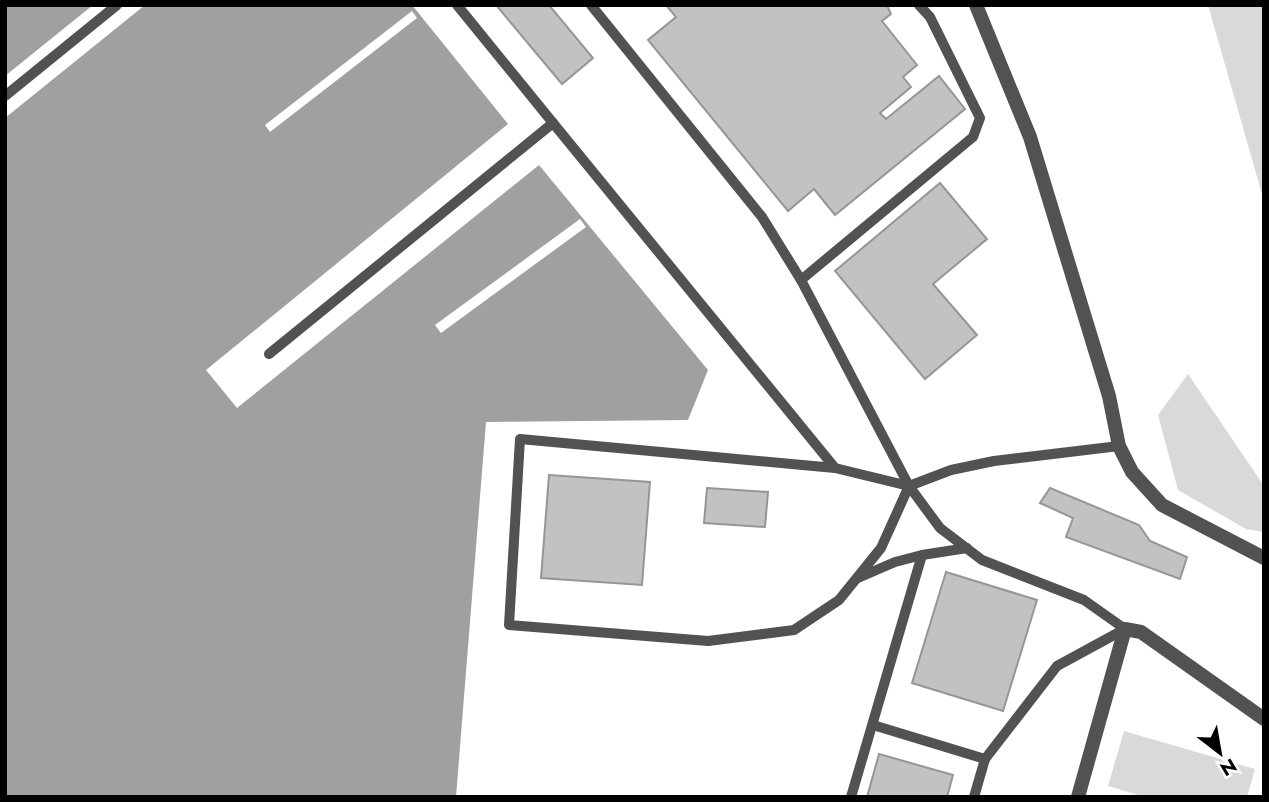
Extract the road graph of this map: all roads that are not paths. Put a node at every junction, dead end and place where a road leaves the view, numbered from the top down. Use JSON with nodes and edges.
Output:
{"nodes":[{"id":1,"x":117,"y":5,"type":"edge"},
{"id":2,"x":457,"y":5,"type":"edge"},
{"id":3,"x":590,"y":5,"type":"edge"},
{"id":4,"x":919,"y":5,"type":"edge"},
{"id":5,"x":976,"y":5,"type":"edge"},
{"id":6,"x":5,"y":96,"type":"edge"},
{"id":7,"x":553,"y":123,"type":"junction"},
{"id":8,"x":801,"y":280,"type":"junction"},
{"id":9,"x":270,"y":354,"type":"dead end"},
{"id":10,"x":1119,"y":446,"type":"junction"},
{"id":11,"x":835,"y":468,"type":"junction"},
{"id":12,"x":909,"y":486,"type":"junction"},
{"id":13,"x":967,"y":548,"type":"junction"},
{"id":14,"x":922,"y":555,"type":"junction"},
{"id":15,"x":1264,"y":558,"type":"edge"},
{"id":16,"x":855,"y":580,"type":"junction"},
{"id":17,"x":1125,"y":629,"type":"junction"},
{"id":18,"x":1264,"y":719,"type":"edge"},
{"id":19,"x":873,"y":725,"type":"junction"},
{"id":20,"x":985,"y":759,"type":"junction"},
{"id":21,"x":851,"y":797,"type":"edge"},
{"id":22,"x":974,"y":797,"type":"edge"},
{"id":23,"x":1078,"y":797,"type":"edge"}],
"edges":[{"from":1,"to":6,"type":"lane"},
{"from":2,"to":7,"type":"lane"},
{"from":3,"to":8,"type":"lane"},
{"from":4,"to":8,"type":"lane"},
{"from":5,"to":10,"type":"street"},
{"from":7,"to":9,"type":"lane"},
{"from":7,"to":11,"type":"lane"},
{"from":8,"to":12,"type":"lane"},
{"from":10,"to":12,"type":"lane"},
{"from":10,"to":15,"type":"street"},
{"from":11,"to":12,"type":"lane"},
{"from":11,"to":16,"type":"lane"},
{"from":12,"to":13,"type":"lane"},
{"from":12,"to":16,"type":"lane"},
{"from":13,"to":14,"type":"lane"},
{"from":13,"to":17,"type":"lane"},
{"from":14,"to":16,"type":"lane"},
{"from":14,"to":19,"type":"lane"},
{"from":17,"to":18,"type":"street"},
{"from":17,"to":20,"type":"lane"},
{"from":17,"to":23,"type":"street"},
{"from":19,"to":20,"type":"lane"},
{"from":19,"to":21,"type":"lane"},
{"from":20,"to":22,"type":"lane"}]}
